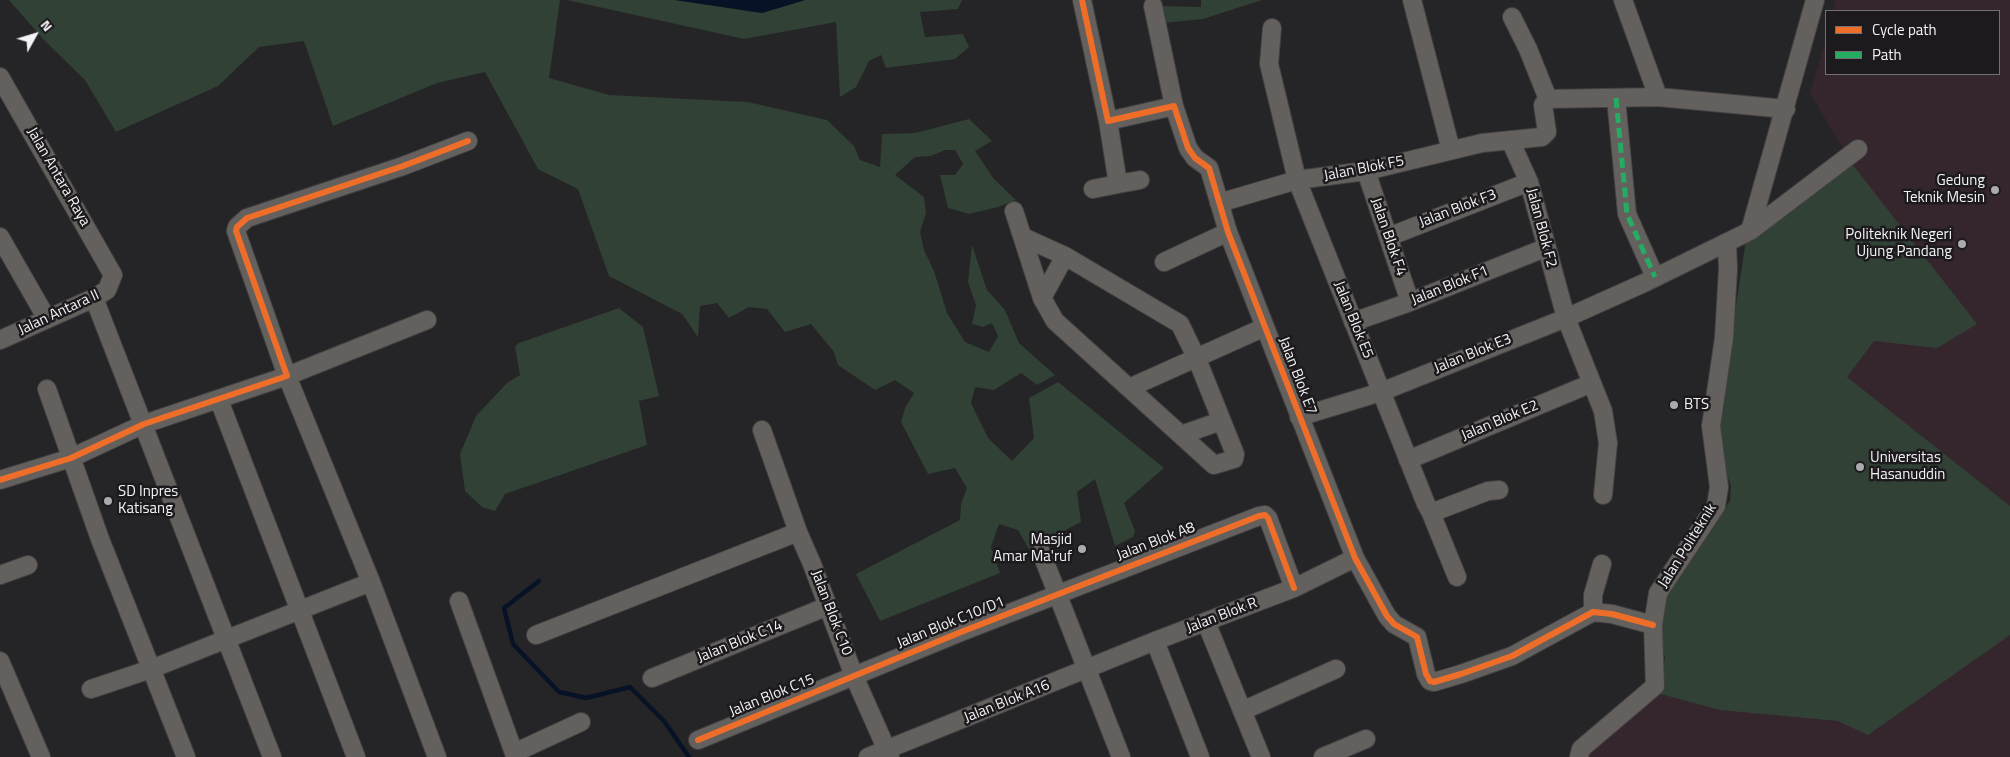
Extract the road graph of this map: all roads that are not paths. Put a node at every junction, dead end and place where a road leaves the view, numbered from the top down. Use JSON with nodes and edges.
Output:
{"nodes":[{"id":1,"x":1082,"y":0,"type":"edge"},
{"id":2,"x":1412,"y":0,"type":"edge"},
{"id":3,"x":1623,"y":0,"type":"edge"},
{"id":4,"x":1815,"y":0,"type":"edge"},
{"id":5,"x":1153,"y":6,"type":"dead end"},
{"id":6,"x":1512,"y":17,"type":"dead end"},
{"id":7,"x":1272,"y":28,"type":"dead end"},
{"id":8,"x":0,"y":77,"type":"edge"},
{"id":9,"x":1658,"y":97,"type":"junction"},
{"id":10,"x":1616,"y":98,"type":"junction"},
{"id":11,"x":1548,"y":99,"type":"junction"},
{"id":12,"x":1174,"y":106,"type":"junction"},
{"id":13,"x":1786,"y":109,"type":"junction"},
{"id":14,"x":1108,"y":121,"type":"junction"},
{"id":15,"x":468,"y":140,"type":"dead end"},
{"id":16,"x":1510,"y":140,"type":"junction"},
{"id":17,"x":1858,"y":149,"type":"dead end"},
{"id":18,"x":1451,"y":150,"type":"junction"},
{"id":19,"x":1366,"y":171,"type":"junction"},
{"id":20,"x":1140,"y":180,"type":"dead end"},
{"id":21,"x":1297,"y":180,"type":"junction"},
{"id":22,"x":1529,"y":182,"type":"junction"},
{"id":23,"x":1118,"y":184,"type":"junction"},
{"id":24,"x":1094,"y":189,"type":"dead end"},
{"id":25,"x":1219,"y":203,"type":"junction"},
{"id":26,"x":1014,"y":211,"type":"dead end"},
{"id":27,"x":1750,"y":231,"type":"junction"},
{"id":28,"x":1228,"y":232,"type":"junction"},
{"id":29,"x":0,"y":237,"type":"edge"},
{"id":30,"x":1023,"y":237,"type":"junction"},
{"id":31,"x":1388,"y":237,"type":"junction"},
{"id":32,"x":1727,"y":242,"type":"junction"},
{"id":33,"x":1546,"y":248,"type":"junction"},
{"id":34,"x":1066,"y":256,"type":"junction"},
{"id":35,"x":1164,"y":262,"type":"dead end"},
{"id":36,"x":1655,"y":277,"type":"junction"},
{"id":37,"x":112,"y":280,"type":"joint"},
{"id":38,"x":94,"y":298,"type":"junction"},
{"id":39,"x":1042,"y":298,"type":"junction"},
{"id":40,"x":1410,"y":302,"type":"junction"},
{"id":41,"x":47,"y":318,"type":"junction"},
{"id":42,"x":1566,"y":318,"type":"junction"},
{"id":43,"x":426,"y":320,"type":"dead end"},
{"id":44,"x":1354,"y":322,"type":"junction"},
{"id":45,"x":1265,"y":327,"type":"junction"},
{"id":46,"x":0,"y":340,"type":"edge"},
{"id":47,"x":1098,"y":358,"type":"junction"},
{"id":48,"x":1197,"y":359,"type":"junction"},
{"id":49,"x":287,"y":376,"type":"junction"},
{"id":50,"x":1145,"y":380,"type":"junction"},
{"id":51,"x":1592,"y":383,"type":"junction"},
{"id":52,"x":1129,"y":388,"type":"junction"},
{"id":53,"x":47,"y":389,"type":"dead end"},
{"id":54,"x":1381,"y":392,"type":"junction"},
{"id":55,"x":219,"y":400,"type":"junction"},
{"id":56,"x":1299,"y":417,"type":"junction"},
{"id":57,"x":1221,"y":421,"type":"junction"},
{"id":58,"x":144,"y":424,"type":"junction"},
{"id":59,"x":762,"y":430,"type":"dead end"},
{"id":60,"x":1181,"y":435,"type":"junction"},
{"id":61,"x":70,"y":458,"type":"junction"},
{"id":62,"x":1408,"y":460,"type":"junction"},
{"id":63,"x":0,"y":480,"type":"edge"},
{"id":64,"x":1499,"y":490,"type":"dead end"},
{"id":65,"x":1603,"y":495,"type":"dead end"},
{"id":66,"x":1430,"y":513,"type":"junction"},
{"id":67,"x":798,"y":532,"type":"junction"},
{"id":68,"x":1041,"y":552,"type":"dead end"},
{"id":69,"x":1355,"y":558,"type":"junction"},
{"id":70,"x":1602,"y":564,"type":"dead end"},
{"id":71,"x":28,"y":565,"type":"dead end"},
{"id":72,"x":0,"y":575,"type":"edge"},
{"id":73,"x":1457,"y":577,"type":"dead end"},
{"id":74,"x":371,"y":582,"type":"junction"},
{"id":75,"x":1294,"y":588,"type":"junction"},
{"id":76,"x":1058,"y":593,"type":"junction"},
{"id":77,"x":459,"y":601,"type":"dead end"},
{"id":78,"x":828,"y":606,"type":"junction"},
{"id":79,"x":299,"y":610,"type":"junction"},
{"id":80,"x":1593,"y":612,"type":"junction"},
{"id":81,"x":1206,"y":622,"type":"junction"},
{"id":82,"x":1654,"y":625,"type":"junction"},
{"id":83,"x":536,"y":635,"type":"dead end"},
{"id":84,"x":227,"y":639,"type":"junction"},
{"id":85,"x":1156,"y":641,"type":"junction"},
{"id":86,"x":0,"y":661,"type":"edge"},
{"id":87,"x":1088,"y":668,"type":"junction"},
{"id":88,"x":1336,"y":668,"type":"dead end"},
{"id":89,"x":151,"y":670,"type":"junction"},
{"id":90,"x":854,"y":676,"type":"junction"},
{"id":91,"x":652,"y":678,"type":"dead end"},
{"id":92,"x":92,"y":690,"type":"dead end"},
{"id":93,"x":1242,"y":711,"type":"junction"},
{"id":94,"x":581,"y":722,"type":"dead end"},
{"id":95,"x":1366,"y":739,"type":"dead end"},
{"id":96,"x":698,"y":740,"type":"dead end"},
{"id":97,"x":888,"y":753,"type":"edge"},
{"id":98,"x":511,"y":756,"type":"edge"},
{"id":99,"x":41,"y":757,"type":"edge"},
{"id":100,"x":186,"y":757,"type":"edge"},
{"id":101,"x":272,"y":757,"type":"edge"},
{"id":102,"x":356,"y":757,"type":"edge"},
{"id":103,"x":437,"y":757,"type":"edge"},
{"id":104,"x":868,"y":757,"type":"edge"},
{"id":105,"x":1120,"y":757,"type":"edge"},
{"id":106,"x":1200,"y":757,"type":"edge"},
{"id":107,"x":1261,"y":757,"type":"edge"},
{"id":108,"x":1323,"y":757,"type":"edge"},
{"id":109,"x":1580,"y":757,"type":"edge"}],
"edges":[{"from":1,"to":14,"type":"street"},
{"from":2,"to":18,"type":"street"},
{"from":3,"to":9,"type":"street"},
{"from":4,"to":13,"type":"street"},
{"from":5,"to":12,"type":"street","name":"Jalan Blok E7"},
{"from":6,"to":11,"type":"street"},
{"from":7,"to":21,"type":"street","name":"Jalan Blok E5"},
{"from":8,"to":37,"type":"street","name":"Jalan Antara Raya"},
{"from":9,"to":10,"type":"street"},
{"from":9,"to":13,"type":"street"},
{"from":10,"to":11,"type":"street"},
{"from":10,"to":36,"type":"street"},
{"from":11,"to":16,"type":"street","name":"Jalan Blok F5"},
{"from":12,"to":14,"type":"street"},
{"from":12,"to":25,"type":"street","name":"Jalan Blok E7"},
{"from":13,"to":27,"type":"street"},
{"from":14,"to":23,"type":"street"},
{"from":15,"to":49,"type":"street"},
{"from":16,"to":18,"type":"street","name":"Jalan Blok F5"},
{"from":16,"to":22,"type":"street","name":"Jalan Blok F2"},
{"from":17,"to":27,"type":"street","name":"Jalan Blok E3"},
{"from":18,"to":19,"type":"street","name":"Jalan Blok F5"},
{"from":19,"to":21,"type":"street","name":"Jalan Blok F5"},
{"from":19,"to":31,"type":"street","name":"Jalan Blok F4"},
{"from":20,"to":23,"type":"street"},
{"from":21,"to":25,"type":"street","name":"Jalan Blok F5"},
{"from":21,"to":44,"type":"street","name":"Jalan Blok E5"},
{"from":22,"to":31,"type":"street","name":"Jalan Blok F3"},
{"from":22,"to":33,"type":"street","name":"Jalan Blok F2"},
{"from":23,"to":24,"type":"street"},
{"from":25,"to":28,"type":"street","name":"Jalan Blok E7"},
{"from":26,"to":30,"type":"street"},
{"from":27,"to":32,"type":"street","name":"Jalan Blok E3"},
{"from":28,"to":35,"type":"street"},
{"from":28,"to":45,"type":"street","name":"Jalan Blok E7"},
{"from":29,"to":41,"type":"street"},
{"from":30,"to":34,"type":"street"},
{"from":30,"to":39,"type":"street"},
{"from":31,"to":40,"type":"street","name":"Jalan Blok F4"},
{"from":32,"to":36,"type":"street","name":"Jalan Blok E3"},
{"from":32,"to":82,"type":"street","name":"Jalan Politeknik"},
{"from":33,"to":40,"type":"street","name":"Jalan Blok F1"},
{"from":33,"to":42,"type":"street","name":"Jalan Blok F2"},
{"from":34,"to":39,"type":"street"},
{"from":34,"to":48,"type":"street"},
{"from":36,"to":42,"type":"street","name":"Jalan Blok E3"},
{"from":37,"to":38,"type":"street","name":"Jalan Antara II"},
{"from":38,"to":41,"type":"street","name":"Jalan Antara II"},
{"from":38,"to":58,"type":"street"},
{"from":39,"to":47,"type":"street"},
{"from":40,"to":44,"type":"street","name":"Jalan Blok F1"},
{"from":41,"to":46,"type":"street","name":"Jalan Antara II"},
{"from":42,"to":51,"type":"street","name":"Jalan Blok F2"},
{"from":42,"to":54,"type":"street","name":"Jalan Blok E3"},
{"from":43,"to":49,"type":"street"},
{"from":44,"to":54,"type":"street","name":"Jalan Blok E5"},
{"from":45,"to":48,"type":"street"},
{"from":45,"to":56,"type":"street","name":"Jalan Blok E7"},
{"from":47,"to":50,"type":"street"},
{"from":47,"to":52,"type":"street"},
{"from":48,"to":50,"type":"street"},
{"from":48,"to":57,"type":"street"},
{"from":49,"to":55,"type":"street"},
{"from":49,"to":74,"type":"street"},
{"from":50,"to":52,"type":"street"},
{"from":51,"to":62,"type":"street","name":"Jalan Blok E2"},
{"from":51,"to":65,"type":"street","name":"Jalan Blok F2"},
{"from":52,"to":60,"type":"street"},
{"from":53,"to":61,"type":"street"},
{"from":54,"to":56,"type":"street","name":"Jalan Blok E3"},
{"from":54,"to":62,"type":"street","name":"Jalan Blok E5"},
{"from":55,"to":58,"type":"street"},
{"from":55,"to":79,"type":"street"},
{"from":56,"to":69,"type":"street","name":"Jalan Blok E7"},
{"from":57,"to":60,"type":"street"},
{"from":57,"to":60,"type":"street"},
{"from":58,"to":61,"type":"street"},
{"from":58,"to":84,"type":"street"},
{"from":59,"to":67,"type":"street","name":"Jalan Blok C10"},
{"from":61,"to":63,"type":"street"},
{"from":61,"to":89,"type":"street"},
{"from":62,"to":66,"type":"street","name":"Jalan Blok E5"},
{"from":64,"to":66,"type":"street"},
{"from":66,"to":73,"type":"street","name":"Jalan Blok E5"},
{"from":67,"to":78,"type":"street","name":"Jalan Blok C10"},
{"from":67,"to":83,"type":"street"},
{"from":68,"to":76,"type":"street"},
{"from":69,"to":75,"type":"street","name":"Jalan Blok R"},
{"from":69,"to":80,"type":"street","name":"Jalan Blok E7"},
{"from":70,"to":80,"type":"street"},
{"from":71,"to":72,"type":"street"},
{"from":74,"to":79,"type":"street"},
{"from":74,"to":103,"type":"street"},
{"from":75,"to":76,"type":"street","name":"Jalan Blok A8"},
{"from":75,"to":81,"type":"street","name":"Jalan Blok R"},
{"from":76,"to":87,"type":"street"},
{"from":76,"to":90,"type":"street","name":"Jalan Blok C10/D1"},
{"from":77,"to":98,"type":"street"},
{"from":78,"to":90,"type":"street","name":"Jalan Blok C10"},
{"from":78,"to":91,"type":"street","name":"Jalan Blok C14"},
{"from":79,"to":84,"type":"street"},
{"from":79,"to":102,"type":"street"},
{"from":80,"to":82,"type":"street"},
{"from":81,"to":85,"type":"street","name":"Jalan Blok R"},
{"from":81,"to":93,"type":"street"},
{"from":82,"to":109,"type":"street","name":"Jalan Politeknik"},
{"from":84,"to":89,"type":"street"},
{"from":84,"to":101,"type":"street"},
{"from":85,"to":87,"type":"street","name":"Jalan Blok R"},
{"from":85,"to":106,"type":"street"},
{"from":86,"to":99,"type":"street"},
{"from":87,"to":97,"type":"street","name":"Jalan Blok A16"},
{"from":87,"to":105,"type":"street"},
{"from":88,"to":93,"type":"street"},
{"from":89,"to":92,"type":"street"},
{"from":89,"to":100,"type":"street"},
{"from":90,"to":96,"type":"street","name":"Jalan Blok C15"},
{"from":90,"to":97,"type":"street","name":"Jalan Blok C10"},
{"from":93,"to":107,"type":"street"},
{"from":94,"to":98,"type":"street"},
{"from":95,"to":108,"type":"street"},
{"from":97,"to":104,"type":"street","name":"Jalan Blok A16"}]}
